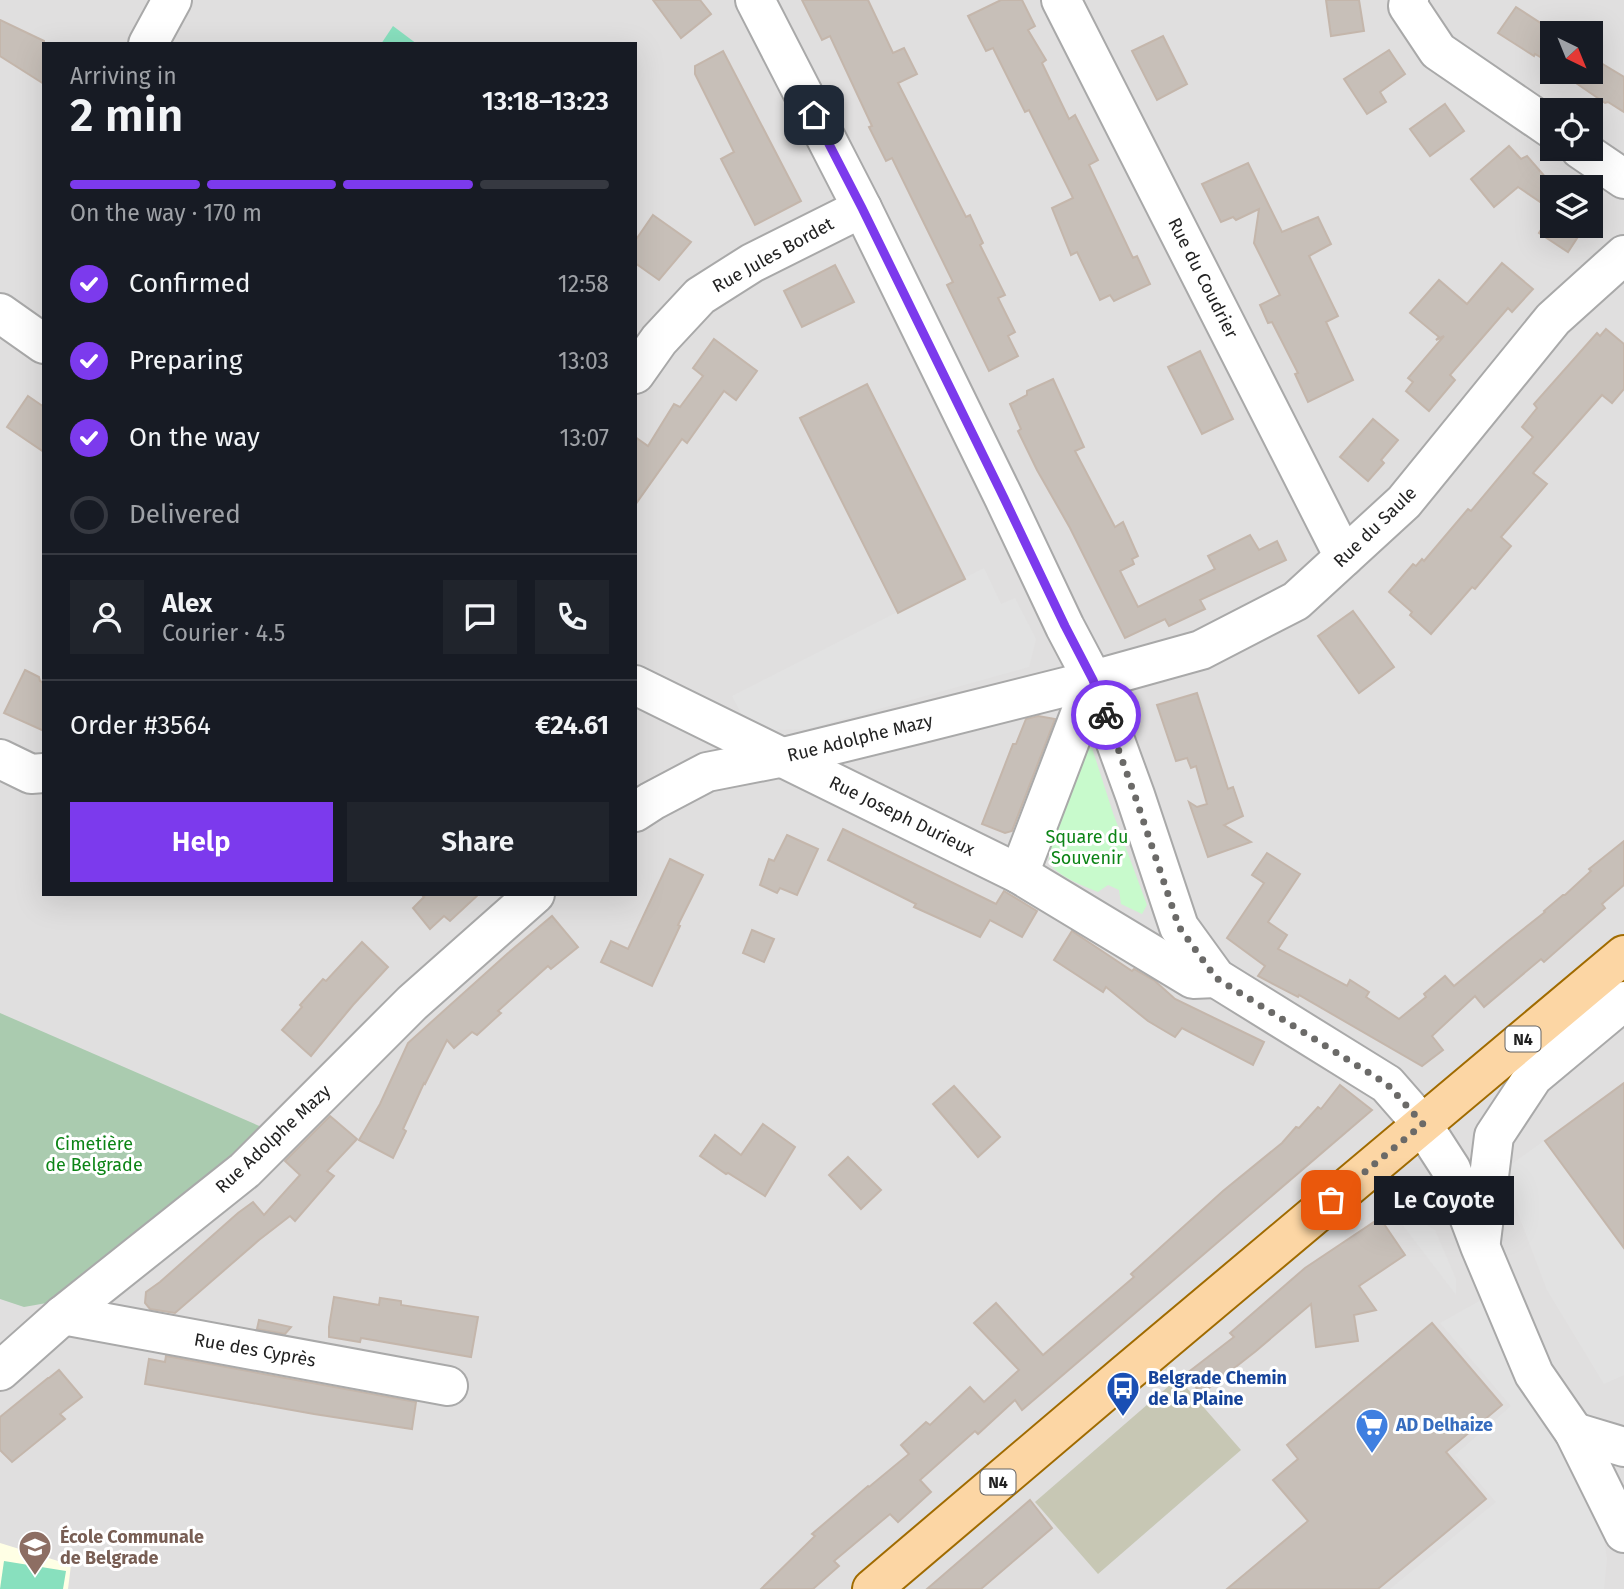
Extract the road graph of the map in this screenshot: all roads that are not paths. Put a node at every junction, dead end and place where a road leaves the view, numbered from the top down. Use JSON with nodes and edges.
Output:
{"nodes":[{"id":1,"x":172,"y":0,"type":"edge"},
{"id":2,"x":755,"y":0,"type":"edge"},
{"id":3,"x":1061,"y":0,"type":"edge"},
{"id":4,"x":1409,"y":0,"type":"edge"},
{"id":5,"x":149,"y":42,"type":"edge"},
{"id":6,"x":1540,"y":122,"type":"edge"},
{"id":7,"x":1598,"y":161,"type":"edge"},
{"id":8,"x":1624,"y":179,"type":"edge"},
{"id":9,"x":862,"y":208,"type":"junction"},
{"id":10,"x":1624,"y":256,"type":"edge"},
{"id":11,"x":0,"y":313,"type":"edge"},
{"id":12,"x":42,"y":343,"type":"edge"},
{"id":13,"x":637,"y":371,"type":"edge"},
{"id":14,"x":1344,"y":556,"type":"junction"},
{"id":15,"x":1093,"y":680,"type":"junction"},
{"id":16,"x":637,"y":686,"type":"edge"},
{"id":17,"x":784,"y":757,"type":"junction"},
{"id":18,"x":0,"y":759,"type":"edge"},
{"id":19,"x":42,"y":773,"type":"edge"},
{"id":20,"x":637,"y":812,"type":"edge"},
{"id":21,"x":1019,"y":874,"type":"junction"},
{"id":22,"x":533,"y":896,"type":"edge"},
{"id":23,"x":1624,"y":955,"type":"edge"},
{"id":24,"x":1216,"y":978,"type":"junction"},
{"id":25,"x":1624,"y":1001,"type":"edge"},
{"id":26,"x":1423,"y":1124,"type":"junction"},
{"id":27,"x":1480,"y":1246,"type":"junction"},
{"id":28,"x":63,"y":1315,"type":"junction"},
{"id":29,"x":0,"y":1371,"type":"edge"},
{"id":30,"x":448,"y":1386,"type":"dead end"},
{"id":31,"x":1574,"y":1432,"type":"junction"},
{"id":32,"x":1624,"y":1447,"type":"edge"},
{"id":33,"x":1624,"y":1533,"type":"edge"},
{"id":34,"x":872,"y":1589,"type":"edge"}],
"edges":[{"from":1,"to":5,"type":"street"},
{"from":2,"to":9,"type":"street"},
{"from":3,"to":14,"type":"street","name":"Rue du Coudrier"},
{"from":4,"to":6,"type":"street"},
{"from":7,"to":8,"type":"street"},
{"from":9,"to":13,"type":"street","name":"Rue Jules Bordet"},
{"from":9,"to":15,"type":"street"},
{"from":10,"to":14,"type":"street","name":"Rue du Saule"},
{"from":11,"to":12,"type":"street"},
{"from":14,"to":15,"type":"street","name":"Rue du Saule"},
{"from":15,"to":17,"type":"street","name":"Rue Adolphe Mazy"},
{"from":15,"to":21,"type":"street"},
{"from":15,"to":24,"type":"street"},
{"from":16,"to":17,"type":"street","name":"Rue Joseph Durieux"},
{"from":17,"to":20,"type":"street","name":"Rue Adolphe Mazy"},
{"from":17,"to":21,"type":"street","name":"Rue Joseph Durieux"},
{"from":18,"to":19,"type":"street"},
{"from":21,"to":24,"type":"street"},
{"from":22,"to":28,"type":"street","name":"Rue Adolphe Mazy"},
{"from":23,"to":26,"type":"main road","number":"N4"},
{"from":24,"to":26,"type":"street"},
{"from":25,"to":27,"type":"street"},
{"from":26,"to":27,"type":"street"},
{"from":26,"to":34,"type":"main road","number":"N4"},
{"from":27,"to":31,"type":"street"},
{"from":28,"to":29,"type":"street","name":"Rue Adolphe Mazy"},
{"from":28,"to":30,"type":"street","name":"Rue des Cyprès"},
{"from":31,"to":32,"type":"street"},
{"from":31,"to":33,"type":"street"}]}
